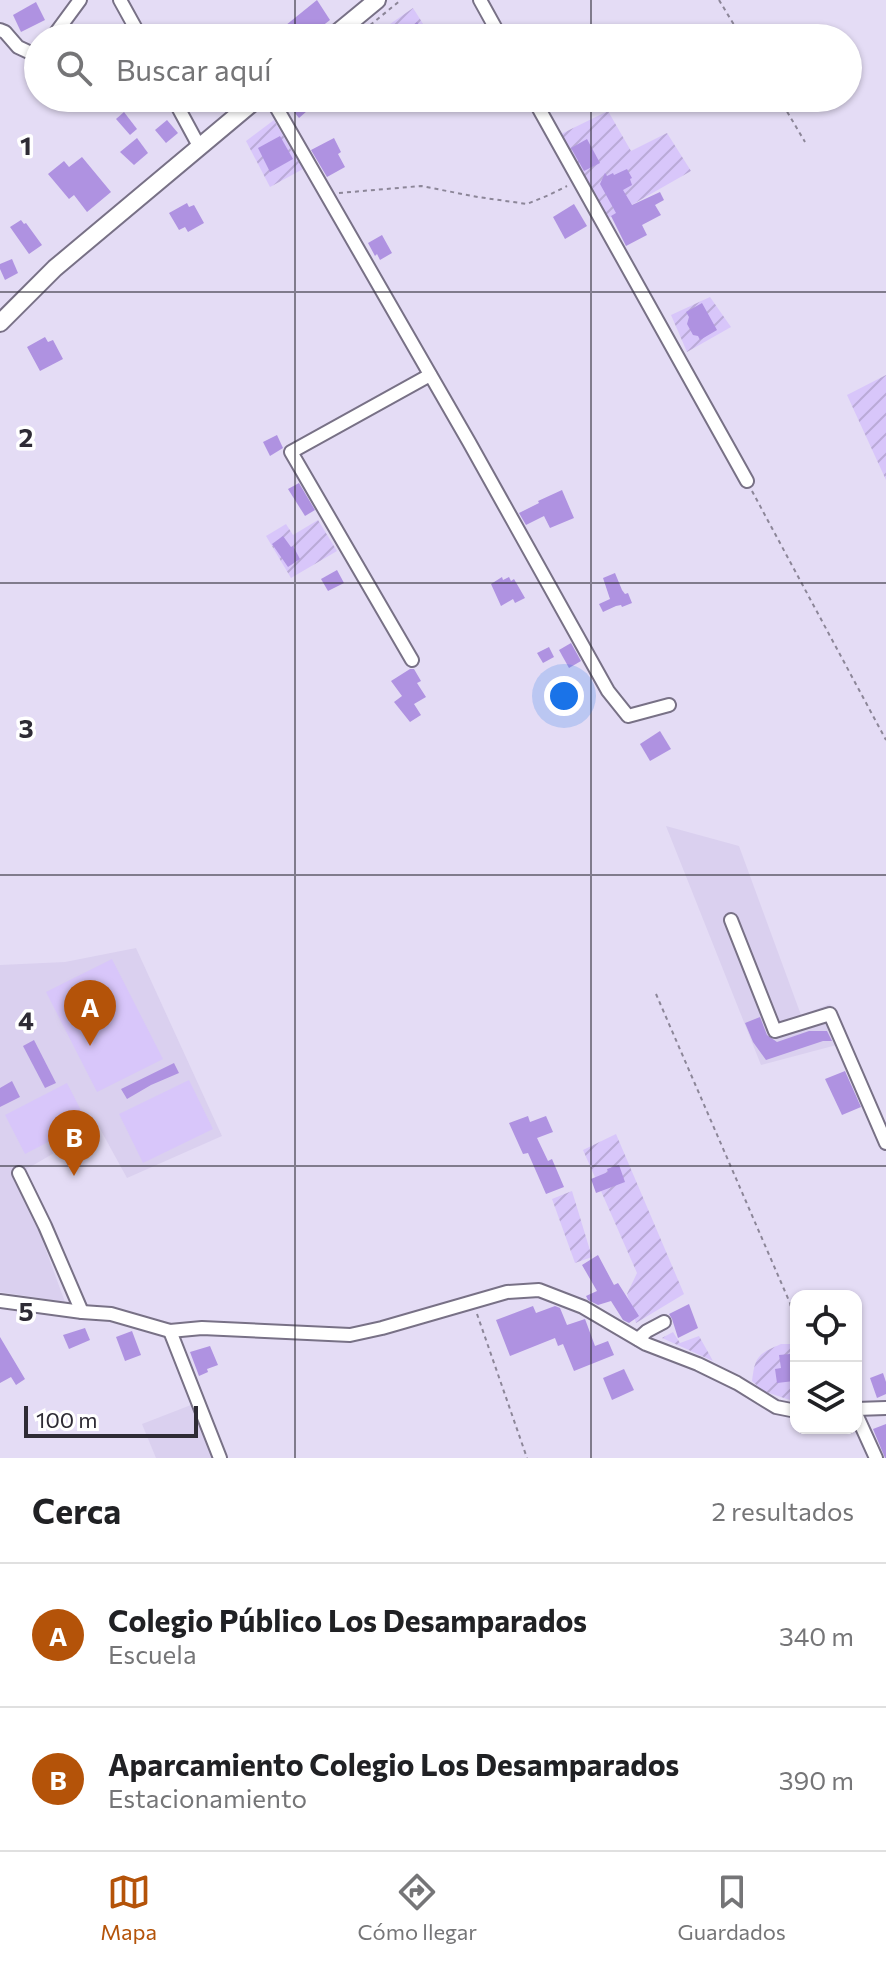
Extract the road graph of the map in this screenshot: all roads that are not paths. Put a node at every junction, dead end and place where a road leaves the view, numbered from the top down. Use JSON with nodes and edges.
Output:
{"nodes":[{"id":1,"x":80,"y":0,"type":"edge"},
{"id":2,"x":120,"y":0,"type":"edge"},
{"id":3,"x":377,"y":0,"type":"edge"},
{"id":4,"x":480,"y":0,"type":"edge"},
{"id":5,"x":62,"y":24,"type":"edge"},
{"id":6,"x":133,"y":24,"type":"edge"},
{"id":7,"x":348,"y":24,"type":"edge"},
{"id":8,"x":493,"y":24,"type":"edge"},
{"id":9,"x":0,"y":30,"type":"edge"},
{"id":10,"x":24,"y":50,"type":"edge"},
{"id":11,"x":181,"y":112,"type":"edge"},
{"id":12,"x":241,"y":112,"type":"edge"},
{"id":13,"x":279,"y":112,"type":"edge"},
{"id":14,"x":541,"y":112,"type":"edge"},
{"id":15,"x":199,"y":146,"type":"junction"},
{"id":16,"x":0,"y":323,"type":"edge"},
{"id":17,"x":430,"y":375,"type":"junction"},
{"id":18,"x":747,"y":481,"type":"road end"},
{"id":19,"x":412,"y":660,"type":"dead end"},
{"id":20,"x":669,"y":705,"type":"dead end"},
{"id":21,"x":731,"y":920,"type":"dead end"},
{"id":22,"x":881,"y":1118,"type":"edge"},
{"id":23,"x":886,"y":1143,"type":"edge"},
{"id":24,"x":19,"y":1173,"type":"dead end"},
{"id":25,"x":0,"y":1301,"type":"edge"},
{"id":26,"x":82,"y":1312,"type":"junction"},
{"id":27,"x":664,"y":1322,"type":"dead end"},
{"id":28,"x":170,"y":1331,"type":"junction"},
{"id":29,"x":638,"y":1339,"type":"junction"},
{"id":30,"x":886,"y":1408,"type":"edge"},
{"id":31,"x":790,"y":1410,"type":"edge"},
{"id":32,"x":862,"y":1410,"type":"edge"},
{"id":33,"x":862,"y":1425,"type":"edge"},
{"id":34,"x":220,"y":1458,"type":"edge"},
{"id":35,"x":876,"y":1458,"type":"edge"}],
"edges":[{"from":1,"to":5,"type":"street"},
{"from":2,"to":6,"type":"street"},
{"from":3,"to":7,"type":"main road"},
{"from":4,"to":8,"type":"street"},
{"from":9,"to":10,"type":"street"},
{"from":11,"to":15,"type":"street"},
{"from":12,"to":15,"type":"main road"},
{"from":13,"to":17,"type":"street"},
{"from":14,"to":18,"type":"street"},
{"from":15,"to":16,"type":"main road"},
{"from":17,"to":19,"type":"street"},
{"from":17,"to":20,"type":"street"},
{"from":21,"to":22,"type":"street"},
{"from":22,"to":23,"type":"street"},
{"from":24,"to":26,"type":"street"},
{"from":25,"to":26,"type":"street"},
{"from":26,"to":28,"type":"street"},
{"from":27,"to":29,"type":"street"},
{"from":28,"to":29,"type":"street"},
{"from":28,"to":34,"type":"street"},
{"from":29,"to":31,"type":"street"},
{"from":30,"to":32,"type":"street"},
{"from":33,"to":35,"type":"street"}]}
